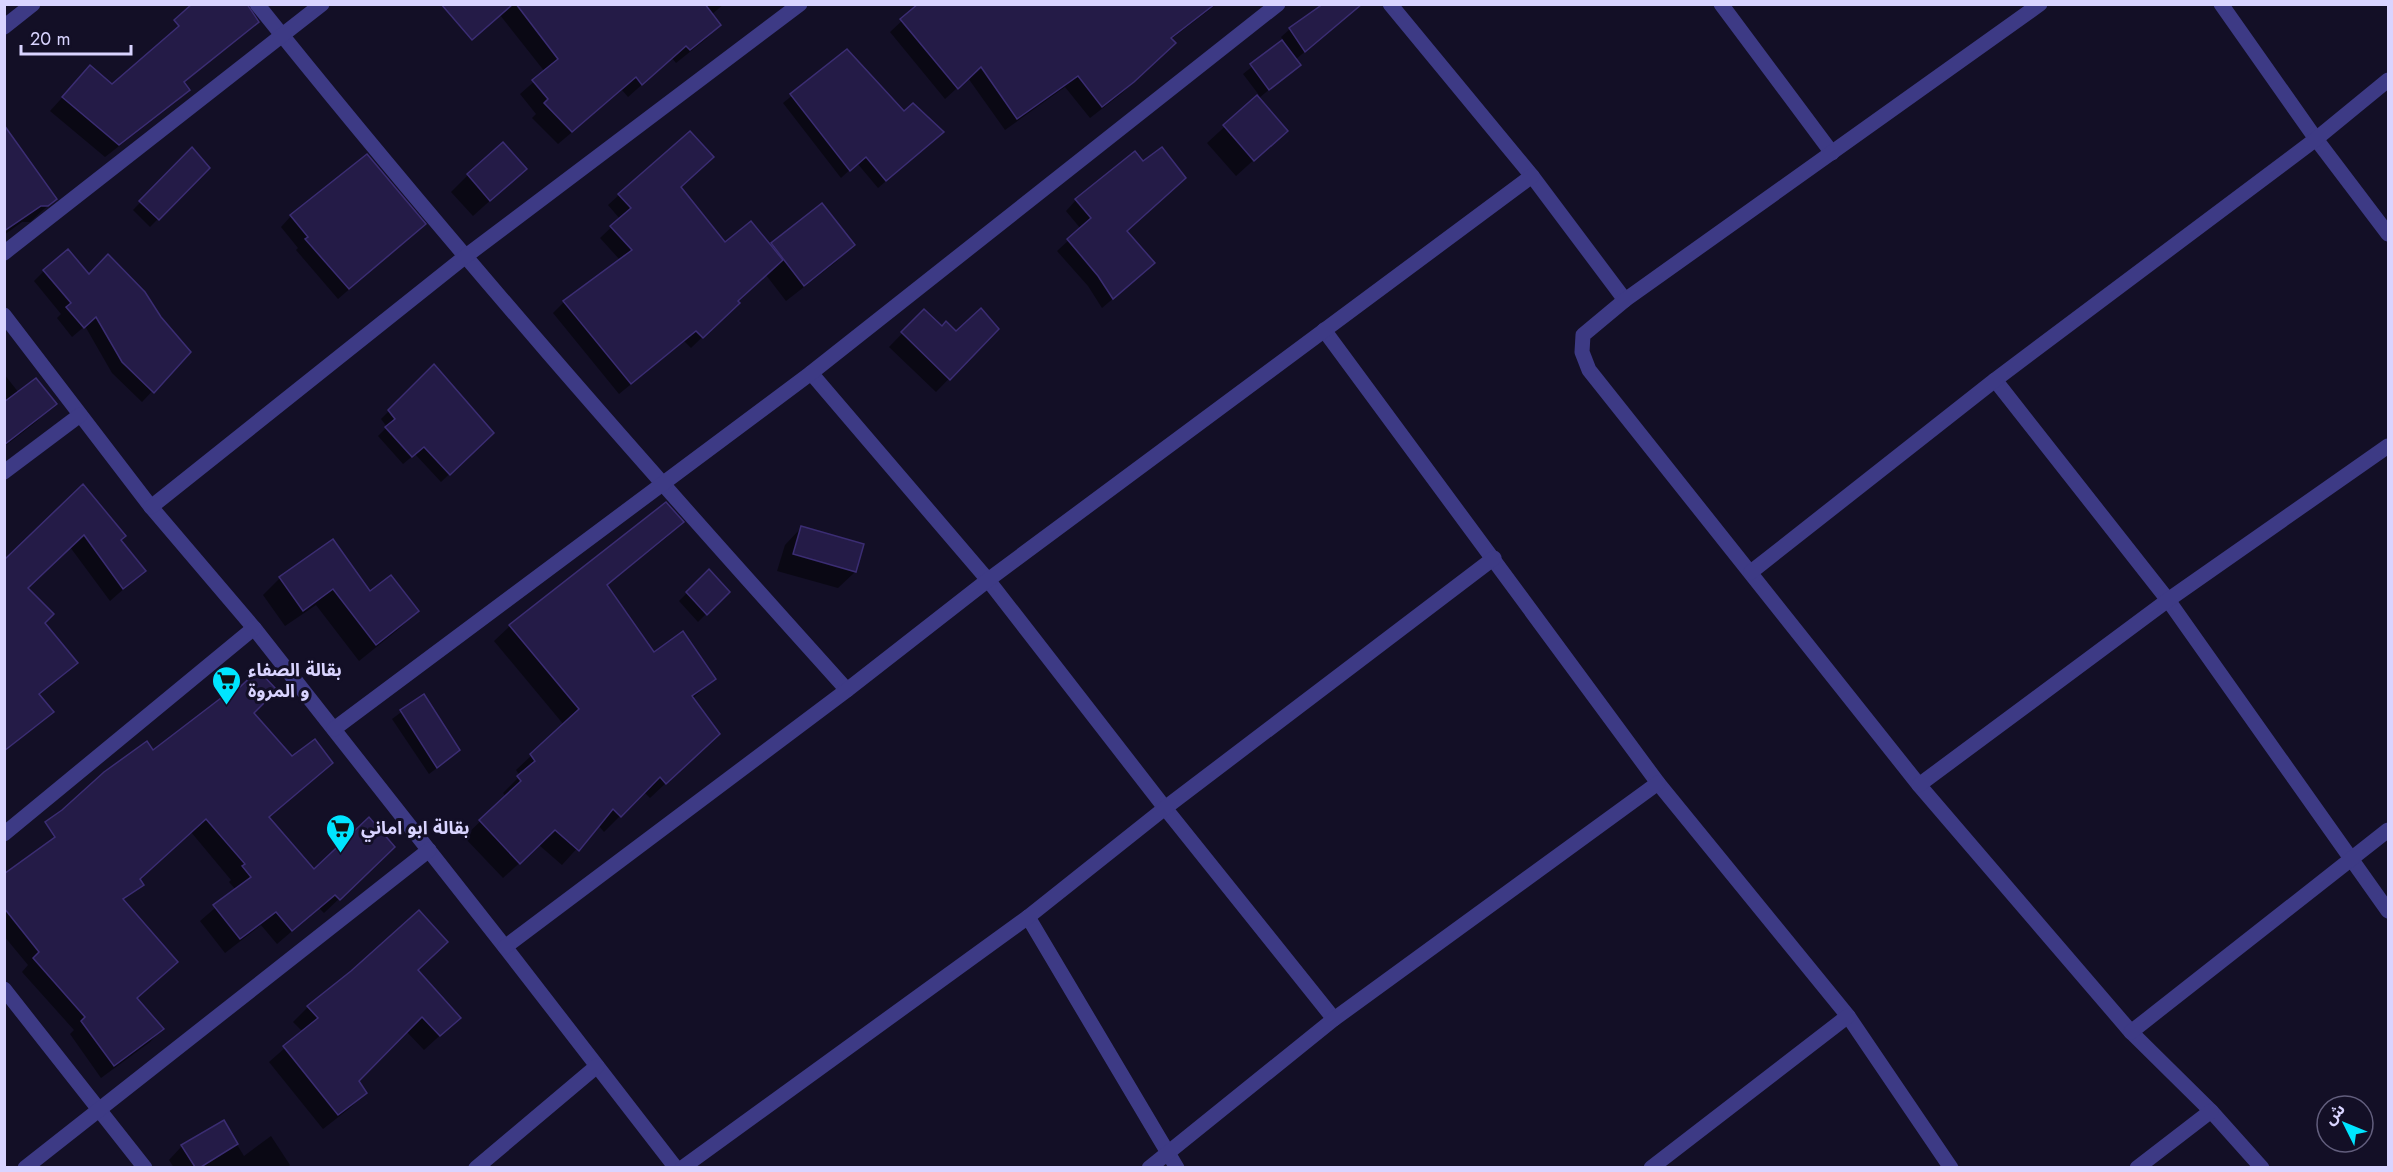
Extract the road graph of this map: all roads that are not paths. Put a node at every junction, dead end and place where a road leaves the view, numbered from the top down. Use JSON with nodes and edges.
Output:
{"nodes":[{"id":1,"x":33,"y":4,"type":"edge"},
{"id":2,"x":257,"y":4,"type":"edge"},
{"id":3,"x":322,"y":4,"type":"edge"},
{"id":4,"x":800,"y":4,"type":"edge"},
{"id":5,"x":1278,"y":4,"type":"edge"},
{"id":6,"x":1390,"y":4,"type":"edge"},
{"id":7,"x":1721,"y":4,"type":"edge"},
{"id":8,"x":2040,"y":4,"type":"edge"},
{"id":9,"x":2221,"y":4,"type":"edge"},
{"id":10,"x":4,"y":27,"type":"edge"},
{"id":11,"x":282,"y":36,"type":"junction"},
{"id":12,"x":2388,"y":80,"type":"edge"},
{"id":13,"x":2316,"y":140,"type":"junction"},
{"id":14,"x":1832,"y":153,"type":"junction"},
{"id":15,"x":1532,"y":176,"type":"junction"},
{"id":16,"x":2388,"y":234,"type":"edge"},
{"id":17,"x":4,"y":253,"type":"edge"},
{"id":18,"x":466,"y":256,"type":"junction"},
{"id":19,"x":1625,"y":300,"type":"junction"},
{"id":20,"x":4,"y":315,"type":"edge"},
{"id":21,"x":1324,"y":330,"type":"junction"},
{"id":22,"x":811,"y":373,"type":"junction"},
{"id":23,"x":1995,"y":380,"type":"junction"},
{"id":24,"x":80,"y":415,"type":"junction"},
{"id":25,"x":2388,"y":446,"type":"edge"},
{"id":26,"x":4,"y":472,"type":"edge"},
{"id":27,"x":662,"y":484,"type":"junction"},
{"id":28,"x":151,"y":507,"type":"junction"},
{"id":29,"x":1494,"y":558,"type":"junction"},
{"id":30,"x":1751,"y":572,"type":"junction"},
{"id":31,"x":988,"y":580,"type":"junction"},
{"id":32,"x":2168,"y":600,"type":"junction"},
{"id":33,"x":254,"y":628,"type":"junction"},
{"id":34,"x":847,"y":690,"type":"junction"},
{"id":35,"x":334,"y":729,"type":"junction"},
{"id":36,"x":1658,"y":783,"type":"junction"},
{"id":37,"x":1919,"y":785,"type":"junction"},
{"id":38,"x":1165,"y":808,"type":"junction"},
{"id":39,"x":2388,"y":830,"type":"edge"},
{"id":40,"x":4,"y":834,"type":"edge"},
{"id":41,"x":429,"y":850,"type":"junction"},
{"id":42,"x":2352,"y":859,"type":"junction"},
{"id":43,"x":2388,"y":911,"type":"edge"},
{"id":44,"x":1028,"y":917,"type":"junction"},
{"id":45,"x":505,"y":946,"type":"junction"},
{"id":46,"x":4,"y":989,"type":"edge"},
{"id":47,"x":1848,"y":1016,"type":"junction"},
{"id":48,"x":1334,"y":1019,"type":"junction"},
{"id":49,"x":2131,"y":1032,"type":"junction"},
{"id":50,"x":597,"y":1066,"type":"junction"},
{"id":51,"x":99,"y":1110,"type":"junction"},
{"id":52,"x":2211,"y":1110,"type":"junction"},
{"id":53,"x":1167,"y":1153,"type":"junction"},
{"id":54,"x":25,"y":1167,"type":"edge"},
{"id":55,"x":144,"y":1167,"type":"edge"},
{"id":56,"x":476,"y":1167,"type":"edge"},
{"id":57,"x":676,"y":1167,"type":"edge"},
{"id":58,"x":682,"y":1167,"type":"edge"},
{"id":59,"x":1149,"y":1167,"type":"edge"},
{"id":60,"x":1177,"y":1167,"type":"edge"},
{"id":61,"x":1651,"y":1167,"type":"edge"},
{"id":62,"x":1951,"y":1167,"type":"edge"},
{"id":63,"x":2137,"y":1167,"type":"edge"},
{"id":64,"x":2262,"y":1167,"type":"edge"}],
"edges":[{"from":1,"to":10,"type":"street"},
{"from":2,"to":11,"type":"street"},
{"from":3,"to":11,"type":"street"},
{"from":4,"to":18,"type":"street"},
{"from":5,"to":22,"type":"street"},
{"from":6,"to":15,"type":"street"},
{"from":7,"to":14,"type":"street"},
{"from":8,"to":14,"type":"street"},
{"from":9,"to":13,"type":"street"},
{"from":11,"to":17,"type":"street"},
{"from":11,"to":18,"type":"street"},
{"from":12,"to":13,"type":"street"},
{"from":13,"to":16,"type":"street"},
{"from":13,"to":23,"type":"street"},
{"from":14,"to":19,"type":"street"},
{"from":15,"to":19,"type":"street"},
{"from":15,"to":21,"type":"street"},
{"from":18,"to":27,"type":"street"},
{"from":18,"to":28,"type":"street"},
{"from":19,"to":30,"type":"street"},
{"from":20,"to":24,"type":"street"},
{"from":21,"to":29,"type":"street"},
{"from":21,"to":31,"type":"street"},
{"from":22,"to":27,"type":"street"},
{"from":22,"to":31,"type":"street"},
{"from":23,"to":30,"type":"street"},
{"from":23,"to":32,"type":"street"},
{"from":24,"to":26,"type":"street"},
{"from":24,"to":28,"type":"street"},
{"from":25,"to":32,"type":"street"},
{"from":27,"to":34,"type":"street"},
{"from":27,"to":35,"type":"street"},
{"from":28,"to":33,"type":"street"},
{"from":29,"to":36,"type":"street"},
{"from":29,"to":38,"type":"street"},
{"from":30,"to":37,"type":"street"},
{"from":31,"to":34,"type":"street"},
{"from":31,"to":38,"type":"street"},
{"from":32,"to":37,"type":"street"},
{"from":32,"to":42,"type":"street"},
{"from":33,"to":35,"type":"street"},
{"from":33,"to":40,"type":"street"},
{"from":34,"to":45,"type":"street"},
{"from":35,"to":41,"type":"street"},
{"from":36,"to":47,"type":"street"},
{"from":36,"to":48,"type":"street"},
{"from":37,"to":49,"type":"street"},
{"from":38,"to":44,"type":"street"},
{"from":38,"to":48,"type":"street"},
{"from":39,"to":42,"type":"street"},
{"from":41,"to":45,"type":"street"},
{"from":41,"to":51,"type":"street"},
{"from":42,"to":43,"type":"street"},
{"from":42,"to":49,"type":"street"},
{"from":44,"to":53,"type":"street"},
{"from":44,"to":58,"type":"street"},
{"from":45,"to":50,"type":"street"},
{"from":46,"to":51,"type":"street"},
{"from":47,"to":61,"type":"street"},
{"from":47,"to":62,"type":"street"},
{"from":48,"to":53,"type":"street"},
{"from":49,"to":52,"type":"street"},
{"from":50,"to":56,"type":"street"},
{"from":50,"to":57,"type":"street"},
{"from":51,"to":54,"type":"street"},
{"from":51,"to":55,"type":"street"},
{"from":52,"to":63,"type":"street"},
{"from":52,"to":64,"type":"street"},
{"from":53,"to":59,"type":"street"},
{"from":53,"to":60,"type":"street"}]}
